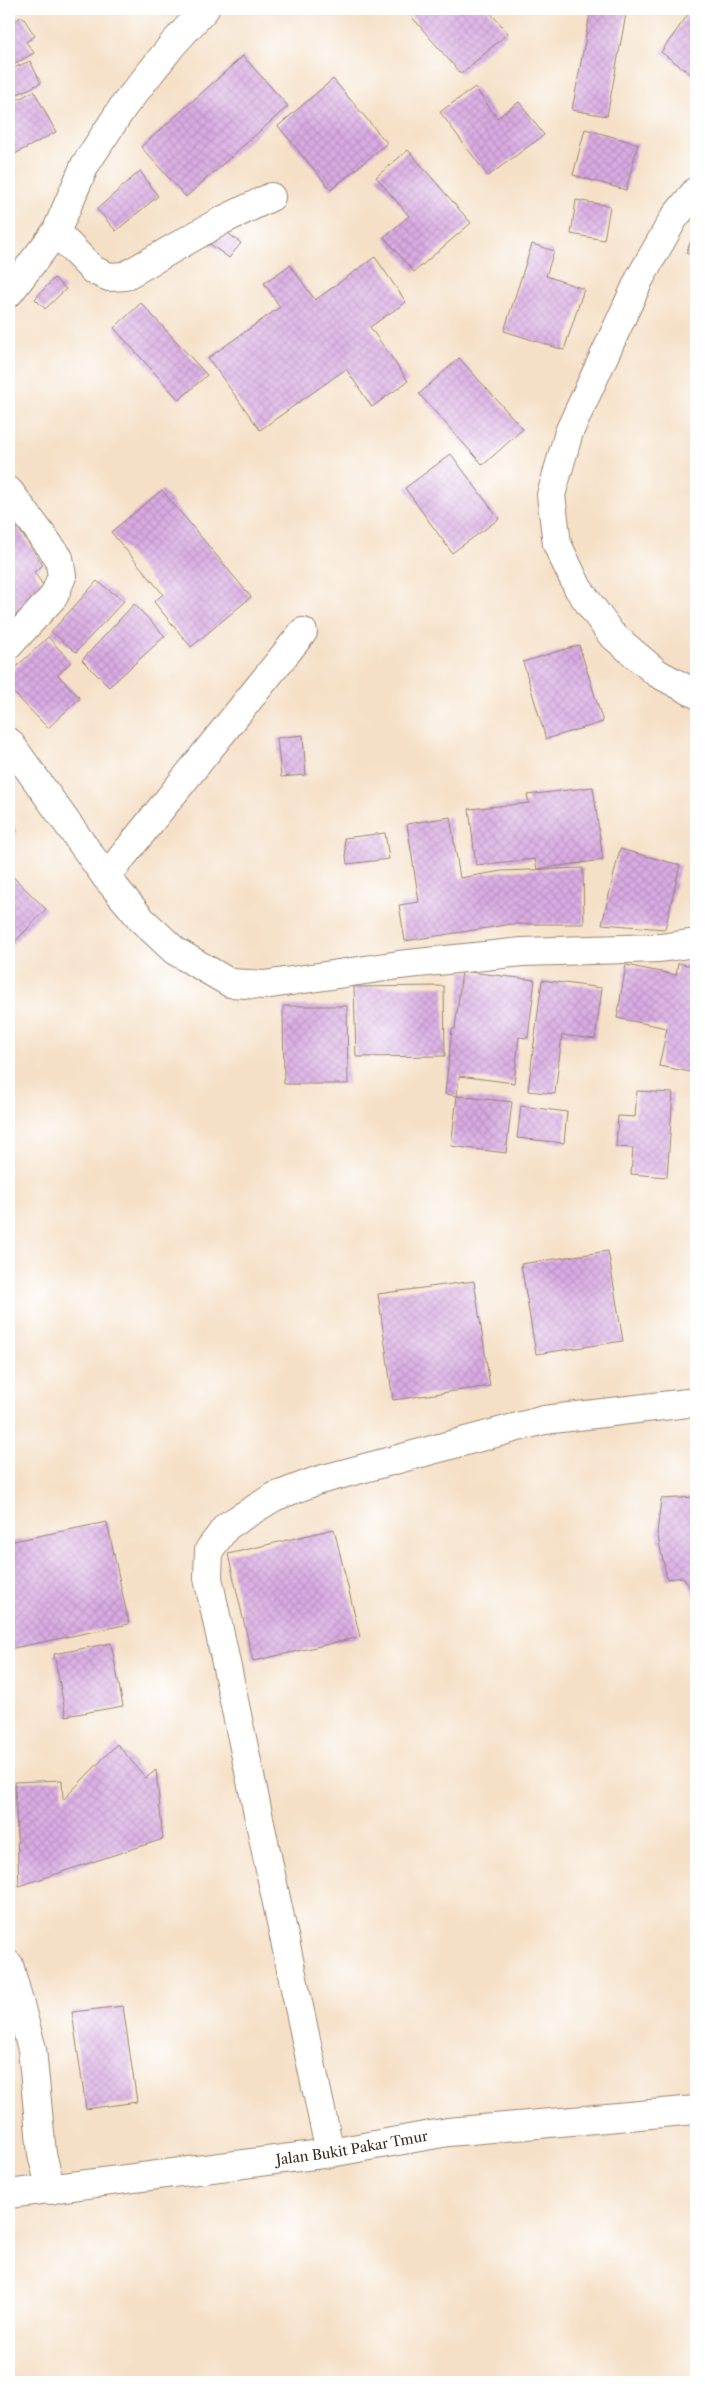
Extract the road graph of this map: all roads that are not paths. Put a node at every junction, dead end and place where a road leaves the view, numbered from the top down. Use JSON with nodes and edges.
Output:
{"nodes":[{"id":1,"x":205,"y":9,"type":"edge"},
{"id":2,"x":696,"y":191,"type":"edge"},
{"id":3,"x":271,"y":197,"type":"dead end"},
{"id":4,"x":56,"y":232,"type":"junction"},
{"id":5,"x":9,"y":293,"type":"edge"},
{"id":6,"x":9,"y":491,"type":"edge"},
{"id":7,"x":303,"y":632,"type":"dead end"},
{"id":8,"x":9,"y":644,"type":"edge"},
{"id":9,"x":696,"y":694,"type":"edge"},
{"id":10,"x":9,"y":742,"type":"edge"},
{"id":11,"x":106,"y":877,"type":"junction"},
{"id":12,"x":696,"y":943,"type":"edge"},
{"id":13,"x":696,"y":1402,"type":"edge"},
{"id":14,"x":9,"y":1965,"type":"edge"},
{"id":15,"x":696,"y":2110,"type":"edge"},
{"id":16,"x":330,"y":2153,"type":"junction"},
{"id":17,"x":51,"y":2190,"type":"junction"},
{"id":18,"x":9,"y":2194,"type":"edge"}],
"edges":[{"from":1,"to":4,"type":"street"},
{"from":2,"to":9,"type":"street"},
{"from":3,"to":4,"type":"street"},
{"from":4,"to":5,"type":"street"},
{"from":6,"to":8,"type":"street"},
{"from":7,"to":11,"type":"street"},
{"from":10,"to":11,"type":"street"},
{"from":11,"to":12,"type":"street"},
{"from":13,"to":16,"type":"street"},
{"from":14,"to":17,"type":"street"},
{"from":15,"to":16,"type":"street","name":"Jalan Bukit Pakar Tmur"},
{"from":16,"to":17,"type":"street","name":"Jalan Bukit Pakar Tmur"},
{"from":17,"to":18,"type":"street","name":"Jalan Bukit Pakar Tmur"}]}
